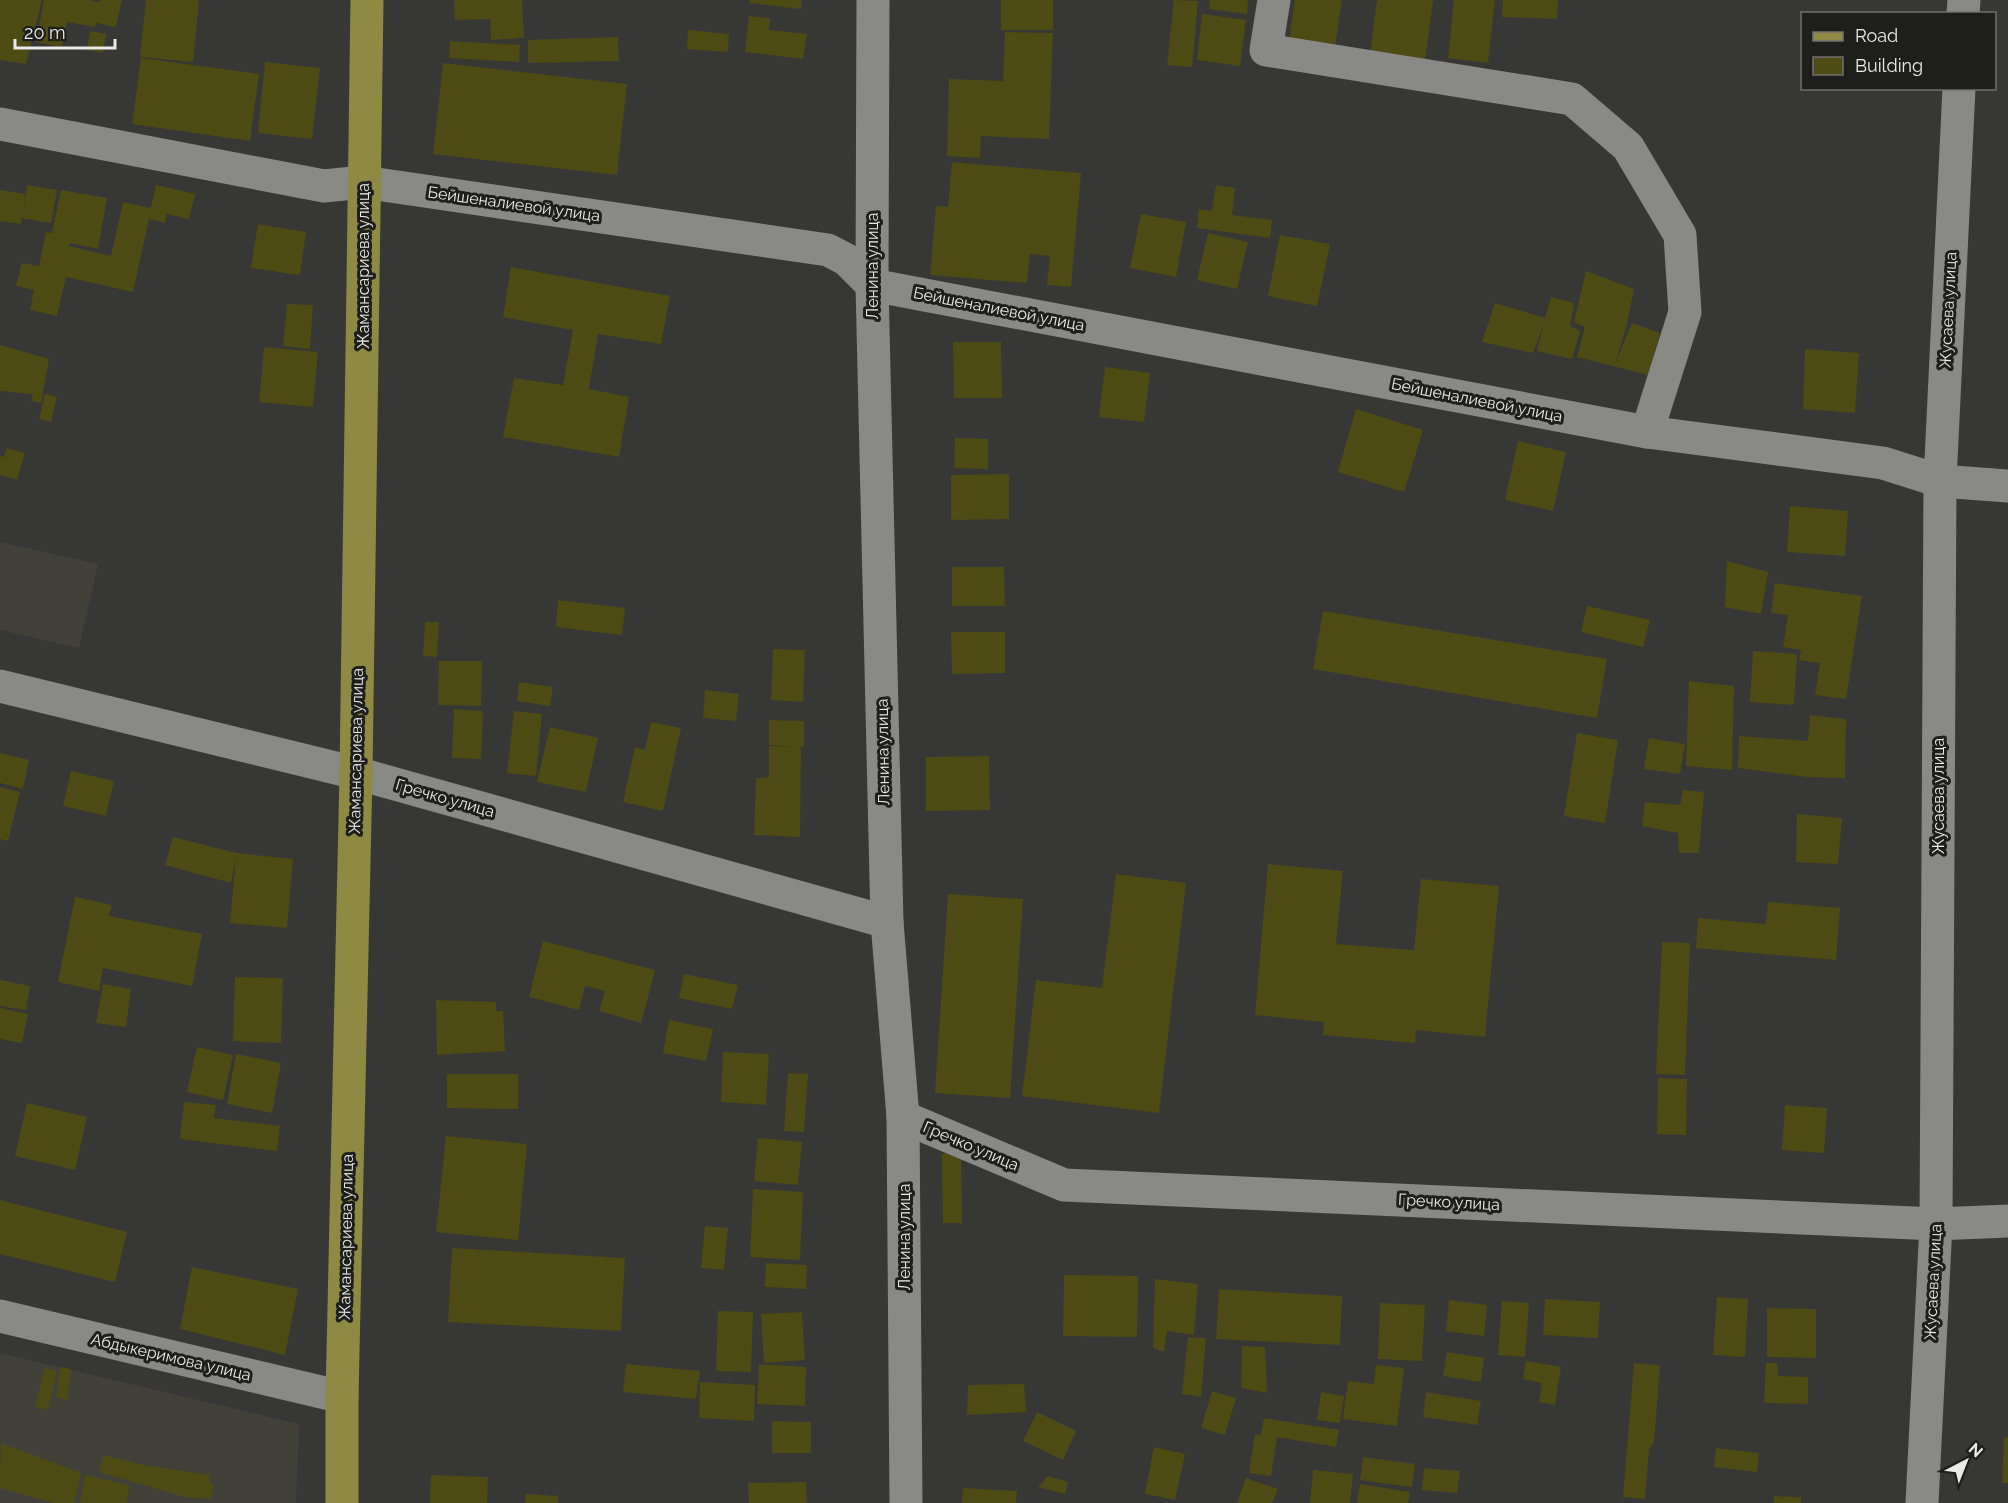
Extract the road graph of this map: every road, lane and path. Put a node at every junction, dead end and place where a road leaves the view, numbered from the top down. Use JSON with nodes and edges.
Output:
{"nodes":[{"id":1,"x":367,"y":0,"type":"edge"},
{"id":2,"x":873,"y":0,"type":"edge"},
{"id":3,"x":1274,"y":0,"type":"edge"},
{"id":4,"x":1959,"y":90,"type":"edge"},
{"id":5,"x":0,"y":124,"type":"edge"},
{"id":6,"x":363,"y":182,"type":"junction"},
{"id":7,"x":872,"y":285,"type":"junction"},
{"id":8,"x":1647,"y":432,"type":"junction"},
{"id":9,"x":1940,"y":481,"type":"junction"},
{"id":10,"x":2008,"y":486,"type":"edge"},
{"id":11,"x":0,"y":686,"type":"edge"},
{"id":12,"x":356,"y":773,"type":"junction"},
{"id":13,"x":887,"y":922,"type":"junction"},
{"id":14,"x":903,"y":1116,"type":"junction"},
{"id":15,"x":2008,"y":1221,"type":"edge"},
{"id":16,"x":1936,"y":1224,"type":"junction"},
{"id":17,"x":0,"y":1316,"type":"edge"},
{"id":18,"x":342,"y":1397,"type":"junction"},
{"id":19,"x":342,"y":1503,"type":"edge"},
{"id":20,"x":906,"y":1503,"type":"edge"},
{"id":21,"x":1922,"y":1503,"type":"edge"}],
"edges":[{"from":1,"to":6,"type":"main road","name":"Жамансариева улица"},
{"from":2,"to":7,"type":"street","name":"Ленина улица"},
{"from":3,"to":8,"type":"street"},
{"from":4,"to":9,"type":"street","name":"Жусаева улица"},
{"from":5,"to":6,"type":"street","name":"Бейшеналиевой улица"},
{"from":6,"to":7,"type":"street","name":"Бейшеналиевой улица"},
{"from":6,"to":12,"type":"main road","name":"Жамансариева улица"},
{"from":7,"to":8,"type":"street","name":"Бейшеналиевой улица"},
{"from":7,"to":13,"type":"street","name":"Ленина улица"},
{"from":8,"to":9,"type":"street","name":"Бейшеналиевой улица"},
{"from":9,"to":10,"type":"street","name":"Бейшеналиевой улица"},
{"from":9,"to":16,"type":"street","name":"Жусаева улица"},
{"from":11,"to":12,"type":"street","name":"Гречко улица"},
{"from":12,"to":13,"type":"street","name":"Гречко улица"},
{"from":12,"to":18,"type":"main road","name":"Жамансариева улица"},
{"from":13,"to":14,"type":"street","name":"Ленина улица"},
{"from":14,"to":16,"type":"street","name":"Гречко улица"},
{"from":14,"to":20,"type":"street","name":"Ленина улица"},
{"from":15,"to":16,"type":"street","name":"Гречко улица"},
{"from":16,"to":21,"type":"street","name":"Жусаева улица"},
{"from":17,"to":18,"type":"street","name":"Абдыкеримова улица"},
{"from":18,"to":19,"type":"main road","name":"Жамансариева улица"}]}
